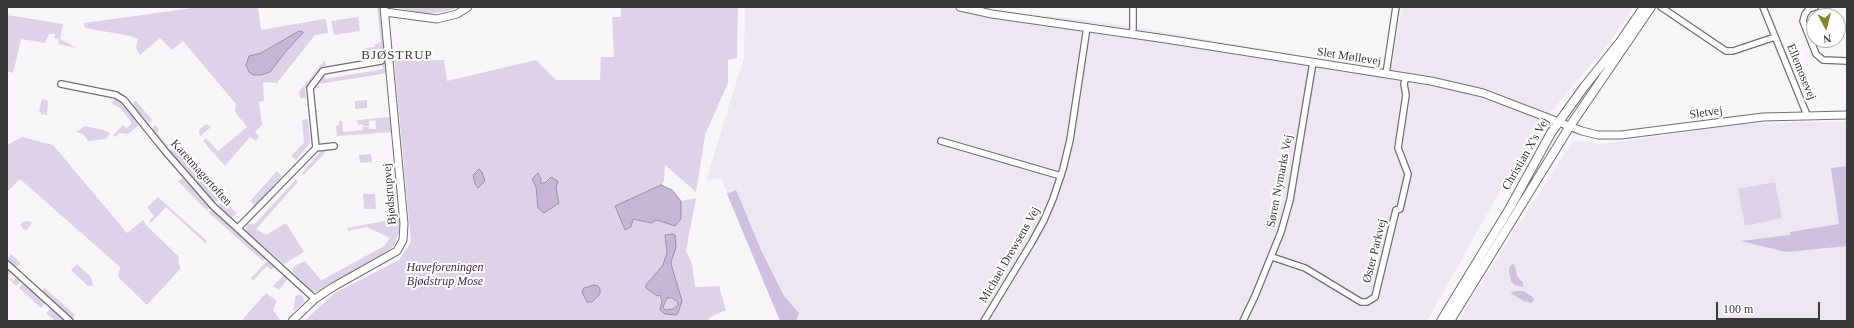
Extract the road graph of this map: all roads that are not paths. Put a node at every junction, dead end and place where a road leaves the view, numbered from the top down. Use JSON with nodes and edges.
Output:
{"nodes":[{"id":1,"x":468,"y":7,"type":"edge"},
{"id":2,"x":960,"y":7,"type":"edge"},
{"id":3,"x":1133,"y":7,"type":"edge"},
{"id":4,"x":1396,"y":7,"type":"edge"},
{"id":5,"x":1644,"y":7,"type":"edge"},
{"id":6,"x":1651,"y":7,"type":"edge"},
{"id":7,"x":1661,"y":7,"type":"edge"},
{"id":8,"x":1763,"y":7,"type":"edge"},
{"id":9,"x":1815,"y":7,"type":"edge"},
{"id":10,"x":384,"y":9,"type":"edge"},
{"id":11,"x":1087,"y":27,"type":"junction"},
{"id":12,"x":1132,"y":34,"type":"junction"},
{"id":13,"x":1775,"y":37,"type":"junction"},
{"id":14,"x":381,"y":61,"type":"dead end"},
{"id":15,"x":1847,"y":61,"type":"edge"},
{"id":16,"x":1313,"y":62,"type":"junction"},
{"id":17,"x":1386,"y":74,"type":"junction"},
{"id":18,"x":1406,"y":77,"type":"junction"},
{"id":19,"x":61,"y":84,"type":"dead end"},
{"id":20,"x":1807,"y":115,"type":"junction"},
{"id":21,"x":1847,"y":115,"type":"edge"},
{"id":22,"x":1558,"y":122,"type":"junction"},
{"id":23,"x":1570,"y":126,"type":"junction"},
{"id":24,"x":941,"y":142,"type":"dead end"},
{"id":25,"x":334,"y":146,"type":"dead end"},
{"id":26,"x":316,"y":148,"type":"junction"},
{"id":27,"x":1061,"y":176,"type":"junction"},
{"id":28,"x":238,"y":228,"type":"junction"},
{"id":29,"x":1272,"y":257,"type":"junction"},
{"id":30,"x":7,"y":264,"type":"edge"},
{"id":31,"x":315,"y":299,"type":"junction"},
{"id":32,"x":70,"y":321,"type":"edge"},
{"id":33,"x":292,"y":321,"type":"edge"},
{"id":34,"x":984,"y":321,"type":"edge"},
{"id":35,"x":1243,"y":321,"type":"edge"},
{"id":36,"x":1441,"y":321,"type":"edge"},
{"id":37,"x":1450,"y":321,"type":"edge"}],
"edges":[{"from":1,"to":10,"type":"street"},
{"from":2,"to":11,"type":"street","name":"Slet Møllevej"},
{"from":3,"to":12,"type":"street"},
{"from":4,"to":17,"type":"street"},
{"from":5,"to":22,"type":"main road","name":"Christian X's Vej"},
{"from":6,"to":23,"type":"main road","name":"Christian X's Vej"},
{"from":7,"to":13,"type":"street","name":"Ellemosevej"},
{"from":8,"to":13,"type":"street","name":"Ellemosevej"},
{"from":9,"to":15,"type":"street"},
{"from":10,"to":31,"type":"street","name":"Bjødstrupvej"},
{"from":11,"to":12,"type":"street","name":"Slet Møllevej"},
{"from":11,"to":27,"type":"street","name":"Michael Drewsens Vej"},
{"from":12,"to":16,"type":"street","name":"Slet Møllevej"},
{"from":13,"to":20,"type":"street","name":"Ellemosevej"},
{"from":14,"to":26,"type":"street"},
{"from":16,"to":17,"type":"street","name":"Slet Møllevej"},
{"from":16,"to":29,"type":"street","name":"Søren Nymarks Vej"},
{"from":17,"to":18,"type":"street","name":"Slet Møllevej"},
{"from":18,"to":22,"type":"street","name":"Slet Møllevej"},
{"from":18,"to":29,"type":"street","name":"Øster Parkvej"},
{"from":19,"to":28,"type":"street","name":"Karetmagertoften"},
{"from":20,"to":21,"type":"street","name":"Sletvej"},
{"from":20,"to":23,"type":"street","name":"Sletvej"},
{"from":22,"to":23,"type":"street","name":"Sletvej"},
{"from":22,"to":36,"type":"main road","name":"Christian X's Vej"},
{"from":23,"to":37,"type":"main road","name":"Christian X's Vej"},
{"from":24,"to":27,"type":"street"},
{"from":25,"to":26,"type":"street"},
{"from":26,"to":28,"type":"street"},
{"from":27,"to":34,"type":"street","name":"Michael Drewsens Vej"},
{"from":28,"to":31,"type":"street","name":"Karetmagertoften"},
{"from":29,"to":35,"type":"street","name":"Søren Nymarks Vej"},
{"from":30,"to":32,"type":"street"},
{"from":31,"to":33,"type":"street","name":"Bjødstrupvej"}]}
